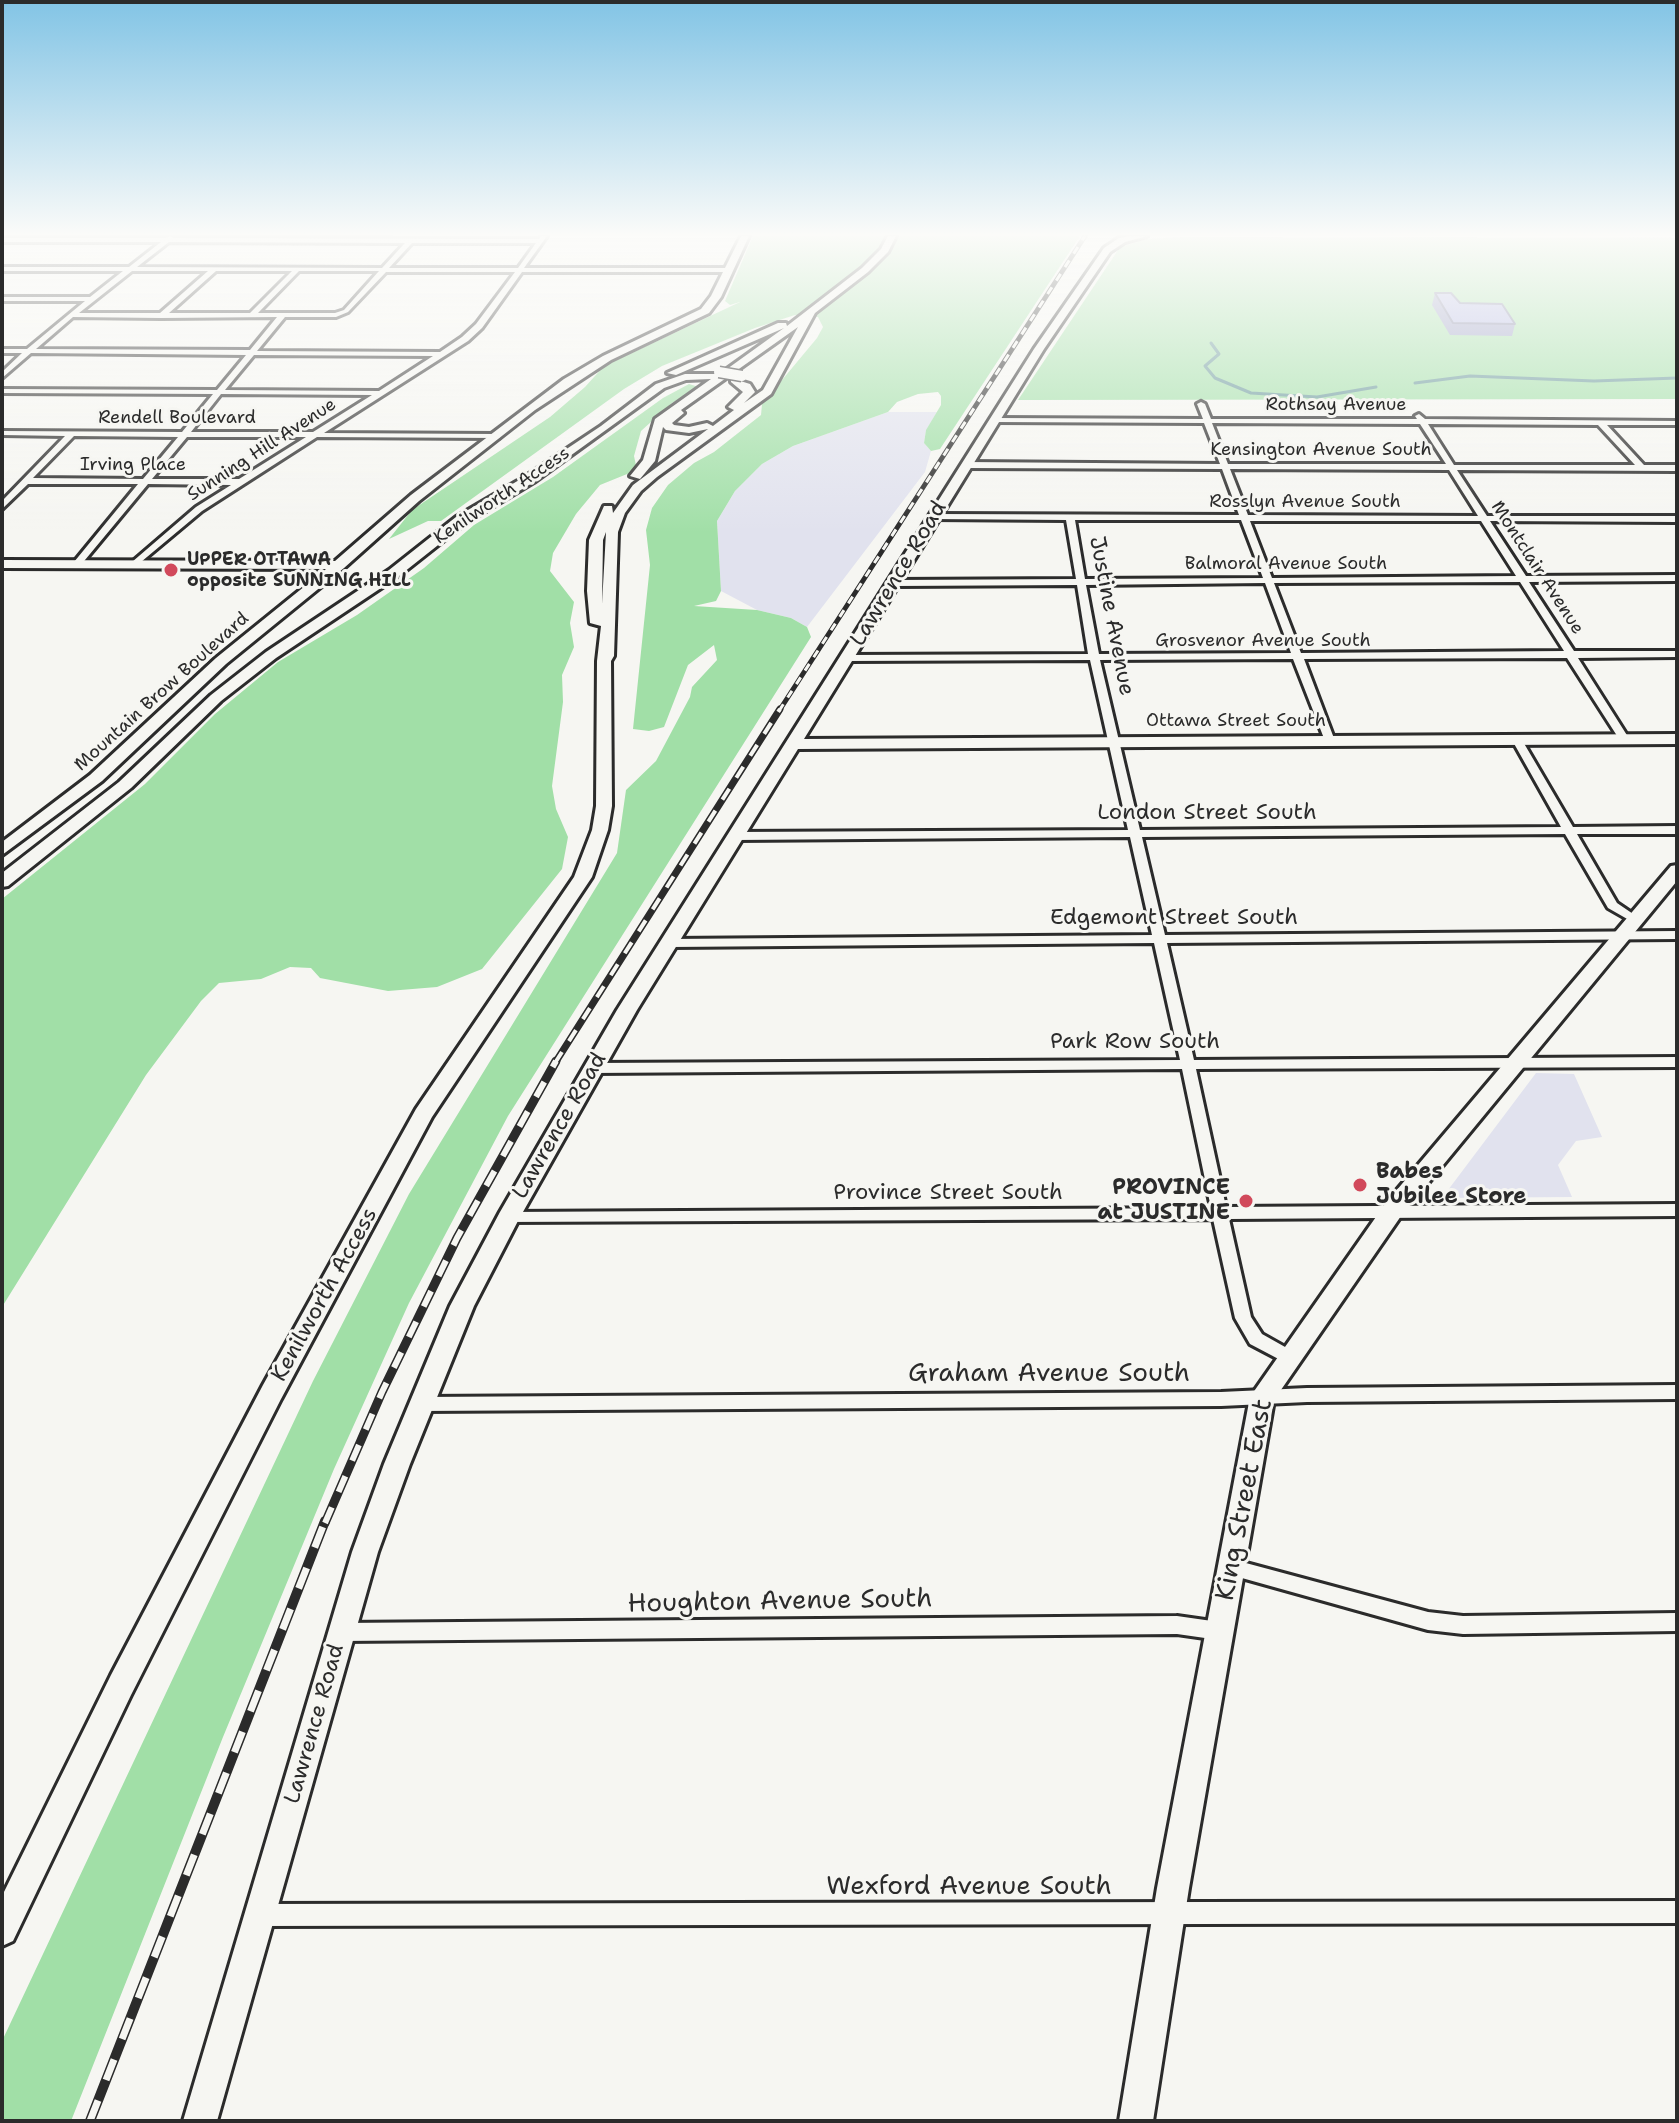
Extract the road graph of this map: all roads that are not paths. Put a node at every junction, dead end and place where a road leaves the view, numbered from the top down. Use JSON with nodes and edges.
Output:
{"nodes":[{"id":1,"x":48,"y":335,"type":"edge"},
{"id":2,"x":266,"y":335,"type":"edge"},
{"id":3,"x":469,"y":335,"type":"edge"},
{"id":4,"x":655,"y":335,"type":"edge"},
{"id":5,"x":762,"y":335,"type":"edge"},
{"id":6,"x":781,"y":335,"type":"edge"},
{"id":7,"x":785,"y":335,"type":"edge"},
{"id":8,"x":796,"y":335,"type":"edge"},
{"id":9,"x":1048,"y":335,"type":"edge"},
{"id":10,"x":2,"y":351,"type":"edge"},
{"id":11,"x":28,"y":352,"type":"junction"},
{"id":12,"x":250,"y":353,"type":"junction"},
{"id":13,"x":440,"y":354,"type":"junction"},
{"id":14,"x":717,"y":374,"type":"junction"},
{"id":15,"x":2,"y":376,"type":"edge"},
{"id":16,"x":738,"y":378,"type":"junction"},
{"id":17,"x":641,"y":390,"type":"junction"},
{"id":18,"x":2,"y":391,"type":"edge"},
{"id":19,"x":218,"y":392,"type":"junction"},
{"id":20,"x":380,"y":393,"type":"junction"},
{"id":21,"x":758,"y":399,"type":"junction"},
{"id":22,"x":1201,"y":404,"type":"dead end"},
{"id":23,"x":1421,"y":419,"type":"junction"},
{"id":24,"x":995,"y":420,"type":"junction"},
{"id":25,"x":1208,"y":421,"type":"junction"},
{"id":26,"x":1600,"y":422,"type":"junction"},
{"id":27,"x":1677,"y":423,"type":"edge"},
{"id":28,"x":707,"y":426,"type":"junction"},
{"id":29,"x":2,"y":433,"type":"edge"},
{"id":30,"x":71,"y":434,"type":"junction"},
{"id":31,"x":184,"y":435,"type":"junction"},
{"id":32,"x":315,"y":435,"type":"junction"},
{"id":33,"x":496,"y":436,"type":"junction"},
{"id":34,"x":588,"y":437,"type":"junction"},
{"id":35,"x":966,"y":465,"type":"junction"},
{"id":36,"x":1225,"y":466,"type":"junction"},
{"id":37,"x":1450,"y":467,"type":"junction"},
{"id":38,"x":1642,"y":468,"type":"junction"},
{"id":39,"x":1677,"y":468,"type":"edge"},
{"id":40,"x":636,"y":476,"type":"junction"},
{"id":41,"x":25,"y":481,"type":"junction"},
{"id":42,"x":144,"y":481,"type":"junction"},
{"id":43,"x":240,"y":482,"type":"junction"},
{"id":44,"x":2,"y":506,"type":"edge"},
{"id":45,"x":934,"y":517,"type":"junction"},
{"id":46,"x":1070,"y":517,"type":"junction"},
{"id":47,"x":1245,"y":517,"type":"junction"},
{"id":48,"x":1484,"y":518,"type":"junction"},
{"id":49,"x":1677,"y":519,"type":"edge"},
{"id":50,"x":2,"y":564,"type":"edge"},
{"id":51,"x":77,"y":564,"type":"junction"},
{"id":52,"x":135,"y":564,"type":"junction"},
{"id":53,"x":339,"y":565,"type":"junction"},
{"id":54,"x":1677,"y":578,"type":"edge"},
{"id":55,"x":1524,"y":579,"type":"junction"},
{"id":56,"x":1268,"y":581,"type":"junction"},
{"id":57,"x":1080,"y":582,"type":"junction"},
{"id":58,"x":895,"y":583,"type":"junction"},
{"id":59,"x":1677,"y":654,"type":"edge"},
{"id":60,"x":1571,"y":655,"type":"junction"},
{"id":61,"x":1094,"y":657,"type":"junction"},
{"id":62,"x":1297,"y":657,"type":"junction"},
{"id":63,"x":848,"y":658,"type":"junction"},
{"id":64,"x":604,"y":661,"type":"junction"},
{"id":65,"x":1677,"y":739,"type":"edge"},
{"id":66,"x":1517,"y":740,"type":"junction"},
{"id":67,"x":1625,"y":740,"type":"junction"},
{"id":68,"x":1330,"y":741,"type":"junction"},
{"id":69,"x":1113,"y":742,"type":"junction"},
{"id":70,"x":795,"y":744,"type":"junction"},
{"id":71,"x":1569,"y":830,"type":"junction"},
{"id":72,"x":1677,"y":830,"type":"edge"},
{"id":73,"x":1134,"y":834,"type":"junction"},
{"id":74,"x":736,"y":836,"type":"junction"},
{"id":75,"x":2,"y":850,"type":"edge"},
{"id":76,"x":1677,"y":870,"type":"edge"},
{"id":77,"x":2,"y":882,"type":"edge"},
{"id":78,"x":1630,"y":927,"type":"junction"},
{"id":79,"x":1677,"y":935,"type":"edge"},
{"id":80,"x":1158,"y":938,"type":"junction"},
{"id":81,"x":671,"y":943,"type":"junction"},
{"id":82,"x":1519,"y":1061,"type":"junction"},
{"id":83,"x":1677,"y":1062,"type":"edge"},
{"id":84,"x":1188,"y":1064,"type":"junction"},
{"id":85,"x":592,"y":1068,"type":"junction"},
{"id":86,"x":1393,"y":1210,"type":"junction"},
{"id":87,"x":1677,"y":1210,"type":"edge"},
{"id":88,"x":1220,"y":1213,"type":"junction"},
{"id":89,"x":508,"y":1218,"type":"junction"},
{"id":90,"x":1288,"y":1357,"type":"junction"},
{"id":91,"x":1677,"y":1392,"type":"edge"},
{"id":92,"x":1262,"y":1397,"type":"junction"},
{"id":93,"x":421,"y":1404,"type":"junction"},
{"id":94,"x":1231,"y":1567,"type":"junction"},
{"id":95,"x":1677,"y":1622,"type":"edge"},
{"id":96,"x":1219,"y":1631,"type":"junction"},
{"id":97,"x":341,"y":1632,"type":"junction"},
{"id":98,"x":1677,"y":1912,"type":"edge"},
{"id":99,"x":260,"y":1915,"type":"junction"},
{"id":100,"x":1169,"y":1915,"type":"junction"},
{"id":101,"x":2,"y":1930,"type":"edge"},
{"id":102,"x":200,"y":2121,"type":"edge"},
{"id":103,"x":1136,"y":2121,"type":"edge"}],
"edges":[{"from":1,"to":11,"type":"street"},
{"from":2,"to":12,"type":"street"},
{"from":3,"to":13,"type":"street","name":"Sunning Hill Avenue"},
{"from":4,"to":33,"type":"main road","name":"Mountain Brow Boulevard"},
{"from":5,"to":17,"type":"main road"},
{"from":6,"to":40,"type":"main road"},
{"from":7,"to":28,"type":"main road"},
{"from":8,"to":21,"type":"main road","name":"Kenilworth Access"},
{"from":9,"to":24,"type":"main road","name":"Lawrence Road"},
{"from":10,"to":11,"type":"street"},
{"from":11,"to":12,"type":"street"},
{"from":11,"to":15,"type":"street"},
{"from":12,"to":13,"type":"street"},
{"from":12,"to":19,"type":"street"},
{"from":13,"to":20,"type":"street","name":"Sunning Hill Avenue"},
{"from":14,"to":16,"type":"main road","name":"Kenilworth Access","bridge":true},
{"from":14,"to":17,"type":"main road","name":"Kenilworth Access"},
{"from":14,"to":34,"type":"main road","name":"Kenilworth Access"},
{"from":16,"to":21,"type":"main road"},
{"from":16,"to":28,"type":"main road","name":"Kenilworth Access"},
{"from":17,"to":34,"type":"main road","name":"Kenilworth Access"},
{"from":18,"to":19,"type":"street"},
{"from":19,"to":20,"type":"street"},
{"from":19,"to":31,"type":"street"},
{"from":20,"to":32,"type":"street","name":"Sunning Hill Avenue"},
{"from":21,"to":64,"type":"main road","name":"Kenilworth Access"},
{"from":22,"to":25,"type":"street"},
{"from":23,"to":25,"type":"street","name":"Rothsay Avenue"},
{"from":23,"to":26,"type":"street","name":"Rothsay Avenue"},
{"from":23,"to":37,"type":"street","name":"Montclair Avenue"},
{"from":24,"to":25,"type":"street","name":"Rothsay Avenue"},
{"from":24,"to":35,"type":"main road","name":"Lawrence Road"},
{"from":25,"to":36,"type":"street"},
{"from":26,"to":27,"type":"street","name":"Rothsay Avenue"},
{"from":26,"to":38,"type":"street"},
{"from":28,"to":40,"type":"main road","name":"Kenilworth Access"},
{"from":29,"to":30,"type":"street","name":"Rendell Boulevard"},
{"from":30,"to":31,"type":"street","name":"Rendell Boulevard"},
{"from":30,"to":41,"type":"street"},
{"from":31,"to":32,"type":"street","name":"Rendell Boulevard"},
{"from":31,"to":42,"type":"street"},
{"from":32,"to":33,"type":"street","name":"Rendell Boulevard"},
{"from":32,"to":43,"type":"street","name":"Sunning Hill Avenue"},
{"from":33,"to":53,"type":"main road","name":"Mountain Brow Boulevard"},
{"from":34,"to":77,"type":"main road","name":"Kenilworth Access"},
{"from":35,"to":36,"type":"street","name":"Kensington Avenue South"},
{"from":35,"to":45,"type":"main road","name":"Lawrence Road"},
{"from":36,"to":37,"type":"street","name":"Kensington Avenue South"},
{"from":36,"to":47,"type":"street"},
{"from":37,"to":38,"type":"street","name":"Kensington Avenue South"},
{"from":37,"to":48,"type":"street","name":"Montclair Avenue"},
{"from":38,"to":39,"type":"street","name":"Kensington Avenue South"},
{"from":40,"to":64,"type":"main road","name":"Kenilworth Access"},
{"from":41,"to":42,"type":"street","name":"Irving Place"},
{"from":41,"to":44,"type":"street"},
{"from":42,"to":43,"type":"street","name":"Irving Place"},
{"from":42,"to":51,"type":"street"},
{"from":43,"to":52,"type":"street","name":"Sunning Hill Avenue"},
{"from":45,"to":46,"type":"street","name":"Rosslyn Avenue South"},
{"from":45,"to":58,"type":"main road","name":"Lawrence Road"},
{"from":46,"to":47,"type":"street","name":"Rosslyn Avenue South"},
{"from":46,"to":57,"type":"street","name":"Justine Avenue"},
{"from":47,"to":48,"type":"street","name":"Rosslyn Avenue South"},
{"from":47,"to":56,"type":"street"},
{"from":48,"to":49,"type":"street","name":"Rosslyn Avenue South"},
{"from":48,"to":55,"type":"street","name":"Montclair Avenue"},
{"from":50,"to":51,"type":"main road"},
{"from":51,"to":52,"type":"main road"},
{"from":52,"to":53,"type":"main road"},
{"from":53,"to":75,"type":"main road","name":"Mountain Brow Boulevard"},
{"from":54,"to":55,"type":"street","name":"Balmoral Avenue South"},
{"from":55,"to":56,"type":"street","name":"Balmoral Avenue South"},
{"from":55,"to":60,"type":"street","name":"Montclair Avenue"},
{"from":56,"to":57,"type":"street","name":"Balmoral Avenue South"},
{"from":56,"to":62,"type":"street"},
{"from":57,"to":58,"type":"street","name":"Balmoral Avenue South"},
{"from":57,"to":61,"type":"street","name":"Justine Avenue"},
{"from":58,"to":63,"type":"main road","name":"Lawrence Road"},
{"from":59,"to":60,"type":"street","name":"Grosvenor Avenue South"},
{"from":60,"to":62,"type":"street","name":"Grosvenor Avenue South"},
{"from":60,"to":67,"type":"street","name":"Montclair Avenue"},
{"from":61,"to":62,"type":"street","name":"Grosvenor Avenue South"},
{"from":61,"to":63,"type":"street","name":"Grosvenor Avenue South"},
{"from":61,"to":69,"type":"street","name":"Justine Avenue"},
{"from":62,"to":68,"type":"street"},
{"from":63,"to":70,"type":"main road","name":"Lawrence Road"},
{"from":64,"to":101,"type":"main road","name":"Kenilworth Access"},
{"from":65,"to":67,"type":"main road","name":"Ottawa Street South"},
{"from":66,"to":67,"type":"main road","name":"Ottawa Street South"},
{"from":66,"to":68,"type":"main road","name":"Ottawa Street South"},
{"from":66,"to":71,"type":"street"},
{"from":68,"to":69,"type":"main road","name":"Ottawa Street South"},
{"from":69,"to":70,"type":"main road","name":"Ottawa Street South"},
{"from":69,"to":73,"type":"street","name":"Justine Avenue"},
{"from":70,"to":74,"type":"main road","name":"Lawrence Road"},
{"from":71,"to":72,"type":"street","name":"London Street South"},
{"from":71,"to":73,"type":"street","name":"London Street South"},
{"from":71,"to":78,"type":"street"},
{"from":73,"to":74,"type":"street","name":"London Street South"},
{"from":73,"to":80,"type":"street","name":"Justine Avenue"},
{"from":74,"to":81,"type":"main road","name":"Lawrence Road"},
{"from":76,"to":78,"type":"main road","name":"King Street East"},
{"from":78,"to":79,"type":"street","name":"Edgemont Street South"},
{"from":78,"to":80,"type":"street","name":"Edgemont Street South"},
{"from":78,"to":82,"type":"main road","name":"King Street East"},
{"from":80,"to":81,"type":"street","name":"Edgemont Street South"},
{"from":80,"to":84,"type":"street","name":"Justine Avenue"},
{"from":81,"to":85,"type":"main road","name":"Lawrence Road"},
{"from":82,"to":83,"type":"street","name":"Park Row South"},
{"from":82,"to":84,"type":"street","name":"Park Row South"},
{"from":82,"to":86,"type":"main road","name":"King Street East"},
{"from":84,"to":85,"type":"street","name":"Park Row South"},
{"from":84,"to":88,"type":"street","name":"Justine Avenue"},
{"from":85,"to":89,"type":"main road","name":"Lawrence Road"},
{"from":86,"to":87,"type":"street","name":"Province Street South"},
{"from":86,"to":88,"type":"street","name":"Province Street South"},
{"from":86,"to":90,"type":"main road","name":"King Street East"},
{"from":88,"to":89,"type":"street","name":"Province Street South"},
{"from":88,"to":90,"type":"street","name":"Justine Avenue"},
{"from":89,"to":93,"type":"main road","name":"Lawrence Road"},
{"from":90,"to":92,"type":"main road","name":"King Street East"},
{"from":91,"to":92,"type":"street","name":"Graham Avenue South"},
{"from":92,"to":93,"type":"street","name":"Graham Avenue South"},
{"from":92,"to":94,"type":"main road","name":"King Street East"},
{"from":93,"to":97,"type":"main road","name":"Lawrence Road"},
{"from":94,"to":95,"type":"street"},
{"from":94,"to":96,"type":"main road","name":"King Street East"},
{"from":96,"to":97,"type":"street","name":"Houghton Avenue South"},
{"from":96,"to":100,"type":"main road","name":"King Street East"},
{"from":97,"to":99,"type":"main road","name":"Lawrence Road"},
{"from":98,"to":100,"type":"street","name":"Wexford Avenue South"},
{"from":99,"to":100,"type":"street","name":"Wexford Avenue South"},
{"from":99,"to":102,"type":"main road","name":"Lawrence Road"},
{"from":100,"to":103,"type":"main road","name":"King Street East"}]}
